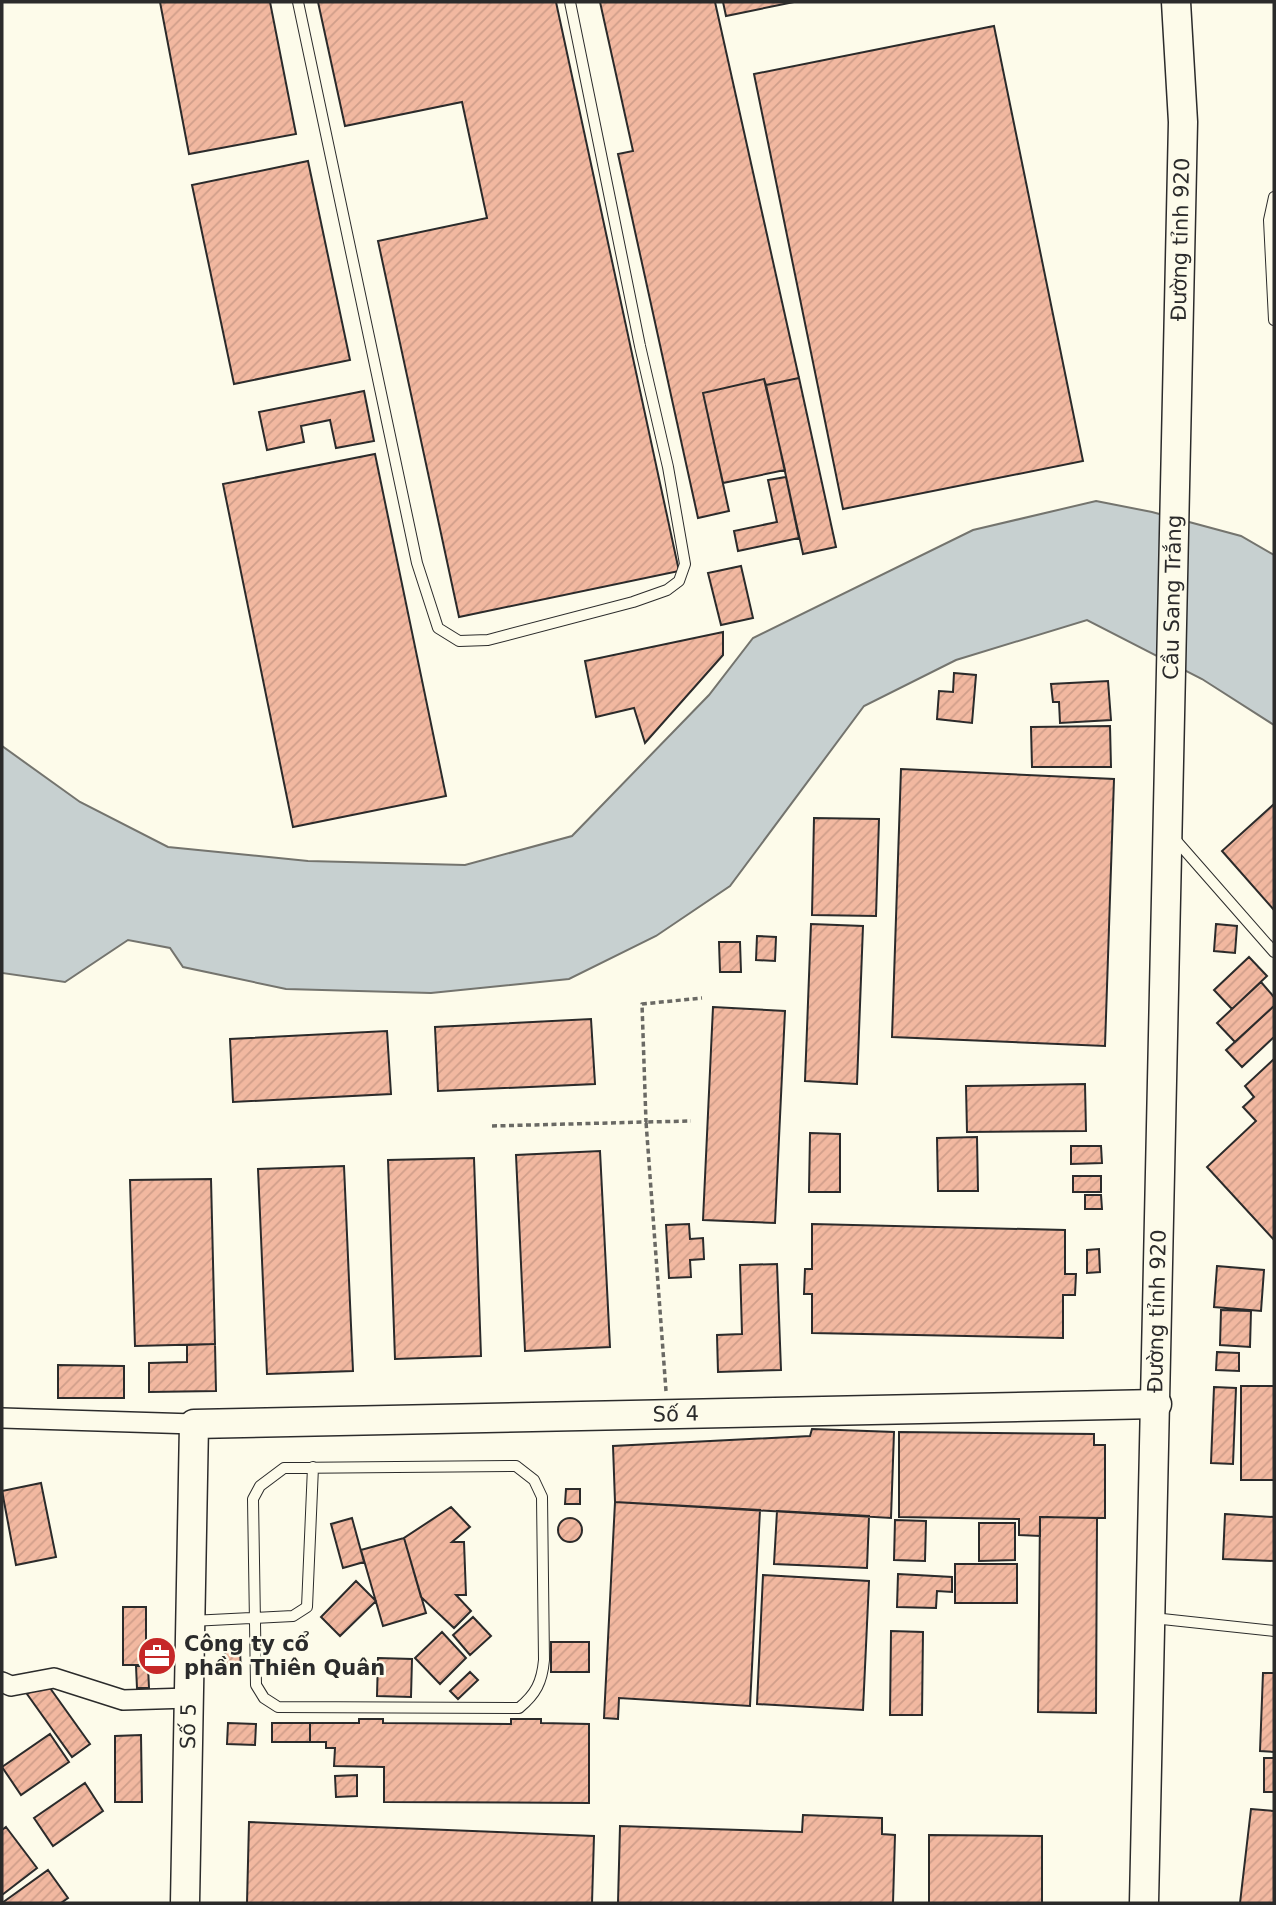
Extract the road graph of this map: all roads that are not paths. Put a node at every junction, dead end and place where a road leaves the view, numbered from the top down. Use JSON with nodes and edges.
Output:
{"nodes":[{"id":1,"x":298,"y":2,"type":"edge"},
{"id":2,"x":570,"y":2,"type":"edge"},
{"id":3,"x":1176,"y":2,"type":"edge"},
{"id":4,"x":1274,"y":197,"type":"edge"},
{"id":5,"x":1274,"y":320,"type":"edge"},
{"id":6,"x":1176,"y":477,"type":"joint"},
{"id":7,"x":1171,"y":719,"type":"joint"},
{"id":8,"x":1169,"y":832,"type":"junction"},
{"id":9,"x":1274,"y":952,"type":"edge"},
{"id":10,"x":1157,"y":1404,"type":"junction"},
{"id":11,"x":2,"y":1418,"type":"edge"},
{"id":12,"x":194,"y":1423,"type":"junction"},
{"id":13,"x":313,"y":1467,"type":"junction"},
{"id":14,"x":1152,"y":1618,"type":"junction"},
{"id":15,"x":255,"y":1619,"type":"junction"},
{"id":16,"x":191,"y":1620,"type":"junction"},
{"id":17,"x":1274,"y":1632,"type":"edge"},
{"id":18,"x":2,"y":1682,"type":"edge"},
{"id":19,"x":189,"y":1698,"type":"junction"},
{"id":20,"x":185,"y":1903,"type":"edge"},
{"id":21,"x":1144,"y":1903,"type":"edge"}],
"edges":[{"from":1,"to":2,"type":"lane"},
{"from":3,"to":6,"type":"main road","name":"Đường tỉnh 920"},
{"from":4,"to":5,"type":"lane"},
{"from":6,"to":7,"type":"main road","name":"Cầu Sang Trắng"},
{"from":7,"to":8,"type":"main road","name":"Đường tỉnh 920"},
{"from":8,"to":9,"type":"lane"},
{"from":8,"to":10,"type":"main road","name":"Đường tỉnh 920"},
{"from":10,"to":12,"type":"main road","name":"Số 4"},
{"from":10,"to":14,"type":"main road","name":"Đường tỉnh 920"},
{"from":11,"to":12,"type":"street"},
{"from":12,"to":16,"type":"main road","name":"Số 5"},
{"from":13,"to":15,"type":"lane"},
{"from":13,"to":15,"type":"lane"},
{"from":13,"to":15,"type":"lane"},
{"from":14,"to":17,"type":"lane"},
{"from":14,"to":21,"type":"main road","name":"Đường tỉnh 920"},
{"from":15,"to":16,"type":"lane"},
{"from":16,"to":19,"type":"main road","name":"Số 5"},
{"from":18,"to":19,"type":"street"},
{"from":19,"to":20,"type":"main road","name":"Số 5"}]}
